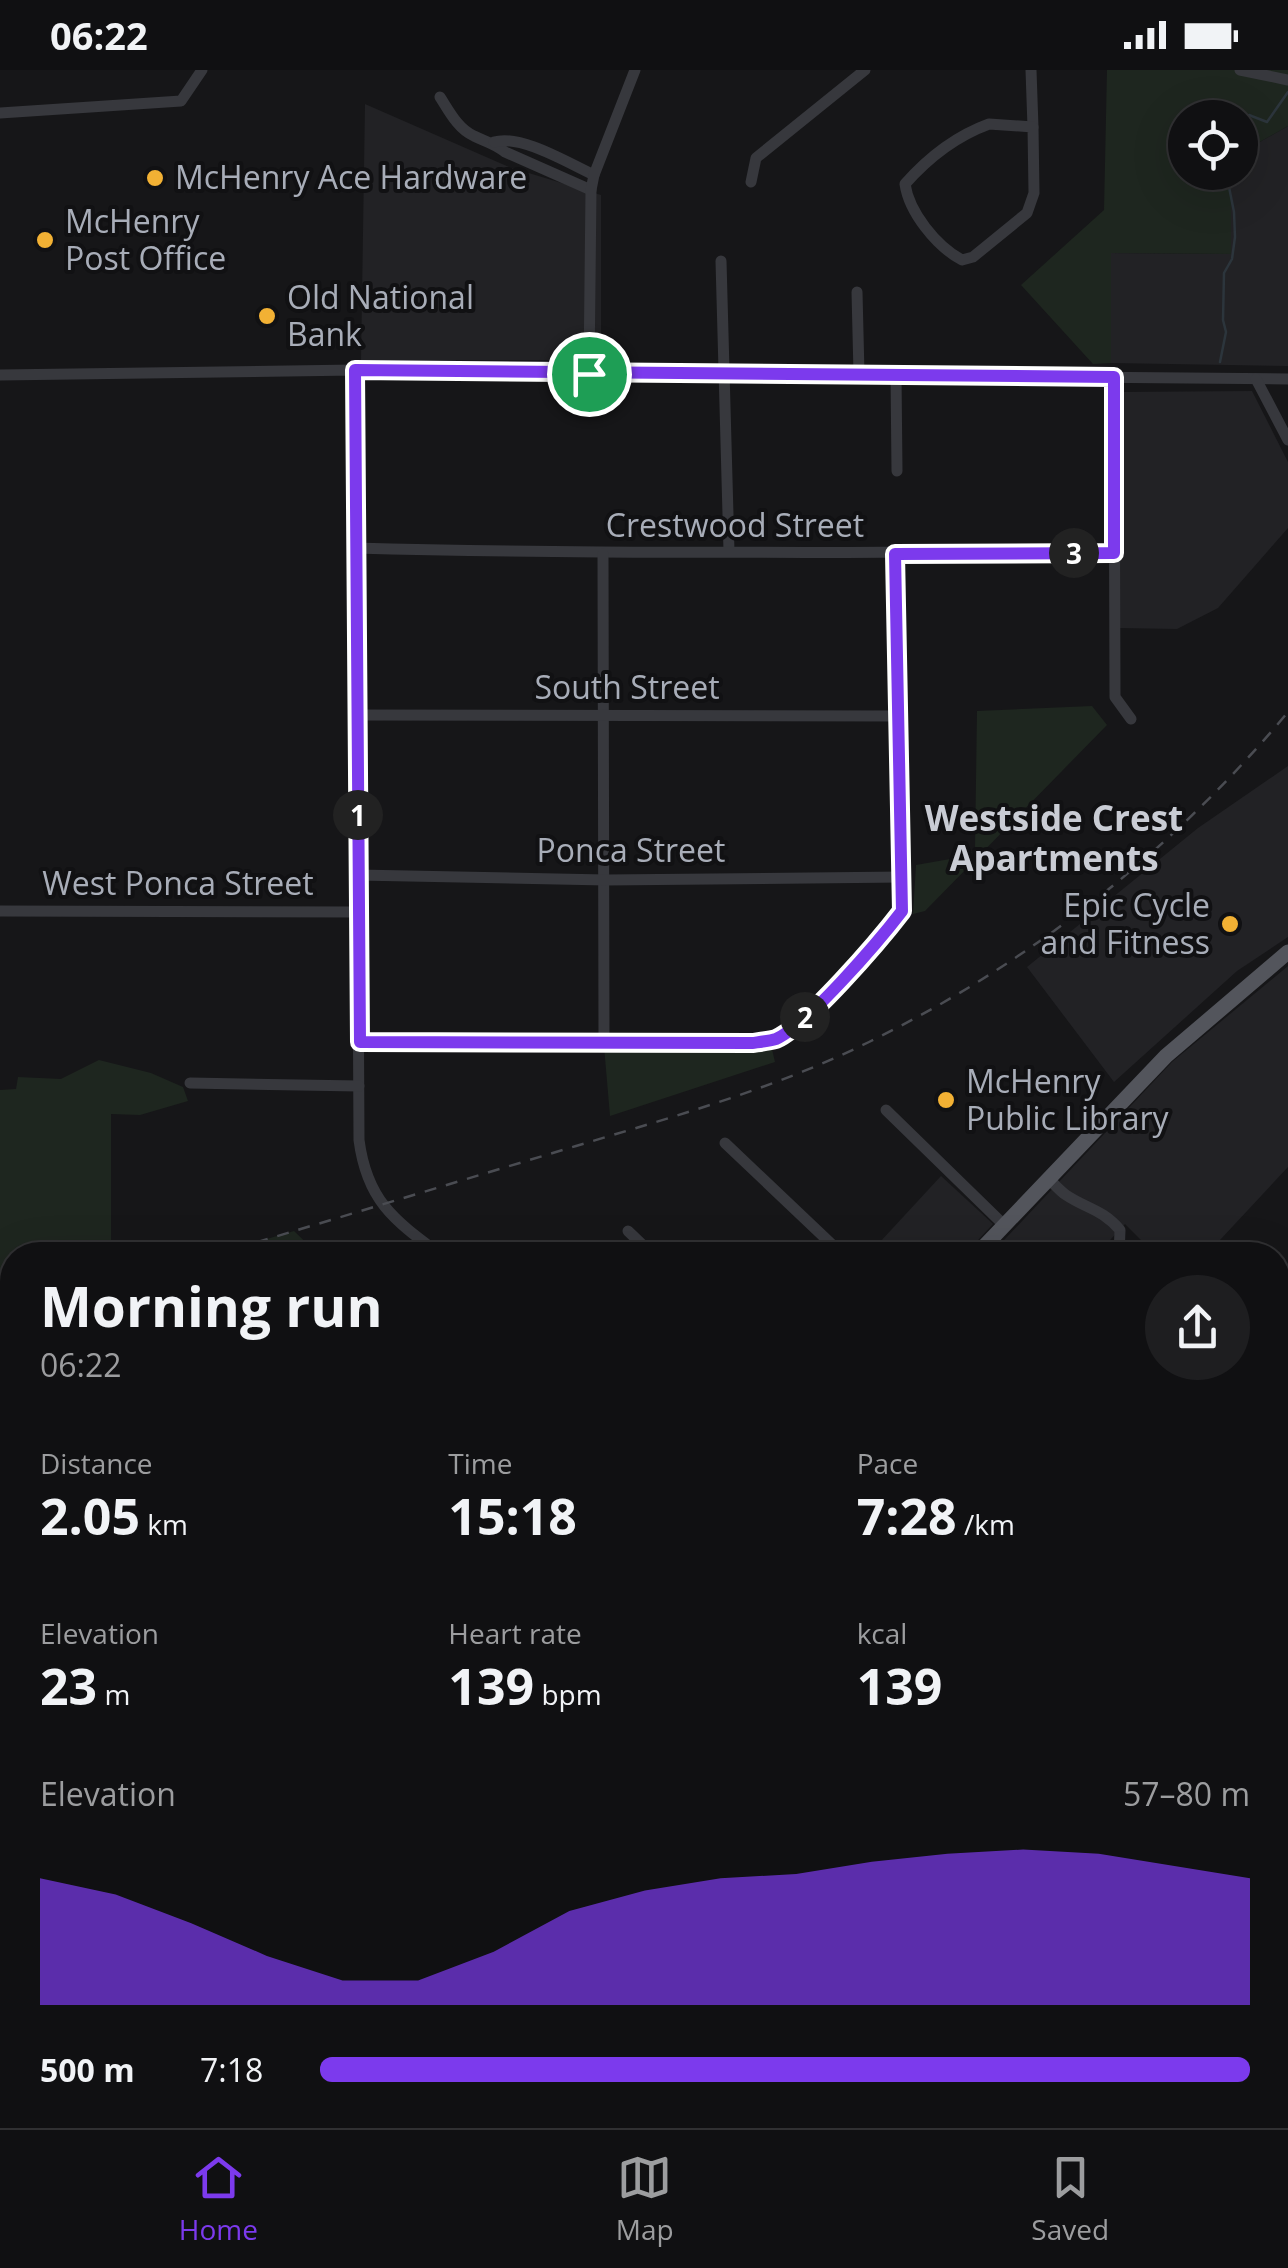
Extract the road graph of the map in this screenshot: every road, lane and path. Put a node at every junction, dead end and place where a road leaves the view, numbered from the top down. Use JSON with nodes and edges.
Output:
{"nodes":[{"id":1,"x":202,"y":70,"type":"edge"},
{"id":2,"x":635,"y":70,"type":"edge"},
{"id":3,"x":866,"y":70,"type":"edge"},
{"id":4,"x":1031,"y":70,"type":"edge"},
{"id":5,"x":1240,"y":70,"type":"edge"},
{"id":6,"x":1288,"y":80,"type":"edge"},
{"id":7,"x":440,"y":97,"type":"dead end"},
{"id":8,"x":0,"y":112,"type":"edge"},
{"id":9,"x":1033,"y":126,"type":"junction"},
{"id":10,"x":494,"y":142,"type":"junction"},
{"id":11,"x":594,"y":176,"type":"junction"},
{"id":12,"x":751,"y":182,"type":"dead end"},
{"id":13,"x":591,"y":190,"type":"junction"},
{"id":14,"x":721,"y":261,"type":"dead end"},
{"id":15,"x":857,"y":292,"type":"dead end"},
{"id":16,"x":355,"y":370,"type":"junction"},
{"id":17,"x":724,"y":372,"type":"junction"},
{"id":18,"x":589,"y":374,"type":"junction"},
{"id":19,"x":860,"y":374,"type":"junction"},
{"id":20,"x":0,"y":375,"type":"edge"},
{"id":21,"x":896,"y":375,"type":"junction"},
{"id":22,"x":1114,"y":377,"type":"junction"},
{"id":23,"x":1256,"y":379,"type":"junction"},
{"id":24,"x":1288,"y":379,"type":"edge"},
{"id":25,"x":1288,"y":440,"type":"edge"},
{"id":26,"x":897,"y":471,"type":"dead end"},
{"id":27,"x":356,"y":548,"type":"junction"},
{"id":28,"x":729,"y":551,"type":"junction"},
{"id":29,"x":1114,"y":553,"type":"junction"},
{"id":30,"x":603,"y":554,"type":"junction"},
{"id":31,"x":895,"y":554,"type":"junction"},
{"id":32,"x":604,"y":714,"type":"junction"},
{"id":33,"x":358,"y":715,"type":"junction"},
{"id":34,"x":897,"y":716,"type":"junction"},
{"id":35,"x":1131,"y":719,"type":"dead end"},
{"id":36,"x":358,"y":876,"type":"junction"},
{"id":37,"x":903,"y":877,"type":"junction"},
{"id":38,"x":606,"y":880,"type":"junction"},
{"id":39,"x":0,"y":912,"type":"edge"},
{"id":40,"x":357,"y":912,"type":"junction"},
{"id":41,"x":1288,"y":952,"type":"edge"},
{"id":42,"x":360,"y":1042,"type":"junction"},
{"id":43,"x":604,"y":1042,"type":"junction"},
{"id":44,"x":190,"y":1083,"type":"dead end"},
{"id":45,"x":359,"y":1086,"type":"junction"},
{"id":46,"x":886,"y":1110,"type":"dead end"},
{"id":47,"x":725,"y":1143,"type":"dead end"},
{"id":48,"x":1048,"y":1178,"type":"junction"},
{"id":49,"x":1004,"y":1225,"type":"junction"},
{"id":50,"x":628,"y":1231,"type":"dead end"},
{"id":51,"x":426,"y":1242,"type":"edge"},
{"id":52,"x":639,"y":1242,"type":"edge"},
{"id":53,"x":828,"y":1242,"type":"edge"},
{"id":54,"x":988,"y":1242,"type":"edge"},
{"id":55,"x":1120,"y":1242,"type":"edge"}],
"edges":[{"from":1,"to":8,"type":"street"},
{"from":2,"to":11,"type":"street"},
{"from":3,"to":12,"type":"street"},
{"from":4,"to":9,"type":"street"},
{"from":5,"to":6,"type":"street"},
{"from":7,"to":10,"type":"street"},
{"from":9,"to":9,"type":"street"},
{"from":10,"to":11,"type":"street"},
{"from":10,"to":13,"type":"street"},
{"from":11,"to":13,"type":"street"},
{"from":13,"to":18,"type":"street"},
{"from":14,"to":17,"type":"street"},
{"from":15,"to":19,"type":"street"},
{"from":16,"to":18,"type":"street"},
{"from":16,"to":20,"type":"street"},
{"from":16,"to":27,"type":"street"},
{"from":17,"to":18,"type":"street"},
{"from":17,"to":19,"type":"street"},
{"from":17,"to":28,"type":"street"},
{"from":19,"to":21,"type":"street"},
{"from":21,"to":22,"type":"street"},
{"from":21,"to":26,"type":"street"},
{"from":22,"to":23,"type":"street"},
{"from":22,"to":29,"type":"street"},
{"from":23,"to":24,"type":"street"},
{"from":23,"to":25,"type":"street"},
{"from":27,"to":30,"type":"street","name":"Crestwood Street"},
{"from":27,"to":33,"type":"street"},
{"from":28,"to":30,"type":"street","name":"Crestwood Street"},
{"from":28,"to":31,"type":"street","name":"Crestwood Street"},
{"from":29,"to":31,"type":"street","name":"Crestwood Street"},
{"from":29,"to":35,"type":"street"},
{"from":30,"to":32,"type":"street"},
{"from":31,"to":34,"type":"street"},
{"from":32,"to":33,"type":"street","name":"South Street"},
{"from":32,"to":34,"type":"street","name":"South Street"},
{"from":32,"to":38,"type":"street"},
{"from":33,"to":36,"type":"street"},
{"from":34,"to":37,"type":"street"},
{"from":36,"to":38,"type":"street","name":"Ponca Street"},
{"from":36,"to":40,"type":"street"},
{"from":37,"to":38,"type":"street","name":"Ponca Street"},
{"from":37,"to":43,"type":"street"},
{"from":38,"to":43,"type":"street"},
{"from":39,"to":40,"type":"street","name":"West Ponca Street"},
{"from":40,"to":42,"type":"street"},
{"from":41,"to":48,"type":"main road"},
{"from":42,"to":43,"type":"street"},
{"from":42,"to":45,"type":"street"},
{"from":44,"to":45,"type":"street"},
{"from":45,"to":51,"type":"street"},
{"from":46,"to":49,"type":"street"},
{"from":47,"to":53,"type":"street"},
{"from":48,"to":49,"type":"main road"},
{"from":48,"to":55,"type":"street"},
{"from":49,"to":54,"type":"main road"},
{"from":50,"to":52,"type":"street"}]}
